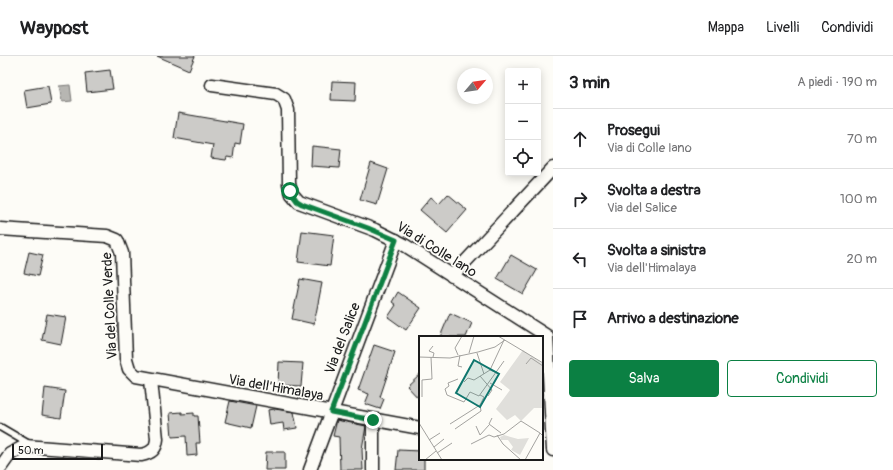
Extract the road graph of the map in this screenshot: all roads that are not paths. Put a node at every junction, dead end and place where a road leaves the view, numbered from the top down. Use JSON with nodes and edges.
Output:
{"nodes":[{"id":1,"x":212,"y":85,"type":"dead end"},
{"id":2,"x":553,"y":168,"type":"edge"},
{"id":3,"x":0,"y":229,"type":"edge"},
{"id":4,"x":396,"y":240,"type":"junction"},
{"id":5,"x":452,"y":276,"type":"junction"},
{"id":6,"x":550,"y":336,"type":"edge"},
{"id":7,"x":129,"y":369,"type":"joint"},
{"id":8,"x":151,"y":380,"type":"junction"},
{"id":9,"x":331,"y":412,"type":"junction"},
{"id":10,"x":373,"y":420,"type":"junction"},
{"id":11,"x":0,"y":427,"type":"edge"},
{"id":12,"x":419,"y":428,"type":"edge"},
{"id":13,"x":32,"y":446,"type":"junction"},
{"id":14,"x":543,"y":449,"type":"edge"},
{"id":15,"x":553,"y":450,"type":"edge"},
{"id":16,"x":0,"y":468,"type":"edge"},
{"id":17,"x":310,"y":470,"type":"edge"},
{"id":18,"x":373,"y":470,"type":"edge"}],
"edges":[{"from":1,"to":4,"type":"street","name":"Via di Colle Iano"},
{"from":2,"to":5,"type":"street"},
{"from":3,"to":7,"type":"street","name":"Via del Colle Verde"},
{"from":4,"to":5,"type":"street","name":"Via di Colle Iano"},
{"from":4,"to":9,"type":"street","name":"Via del Salice"},
{"from":5,"to":6,"type":"street","name":"Via di Colle Iano"},
{"from":6,"to":15,"type":"street","name":"Via di Colle Iano"},
{"from":7,"to":8,"type":"street","name":"Via dell'Himalaya"},
{"from":8,"to":9,"type":"street","name":"Via dell'Himalaya"},
{"from":8,"to":13,"type":"street"},
{"from":9,"to":10,"type":"street","name":"Via dell'Himalaya"},
{"from":9,"to":17,"type":"street","name":"Via del Salice"},
{"from":10,"to":12,"type":"street","name":"Via dell'Himalaya"},
{"from":10,"to":18,"type":"street"},
{"from":11,"to":13,"type":"lane"},
{"from":13,"to":16,"type":"street"},
{"from":14,"to":15,"type":"street"}]}
